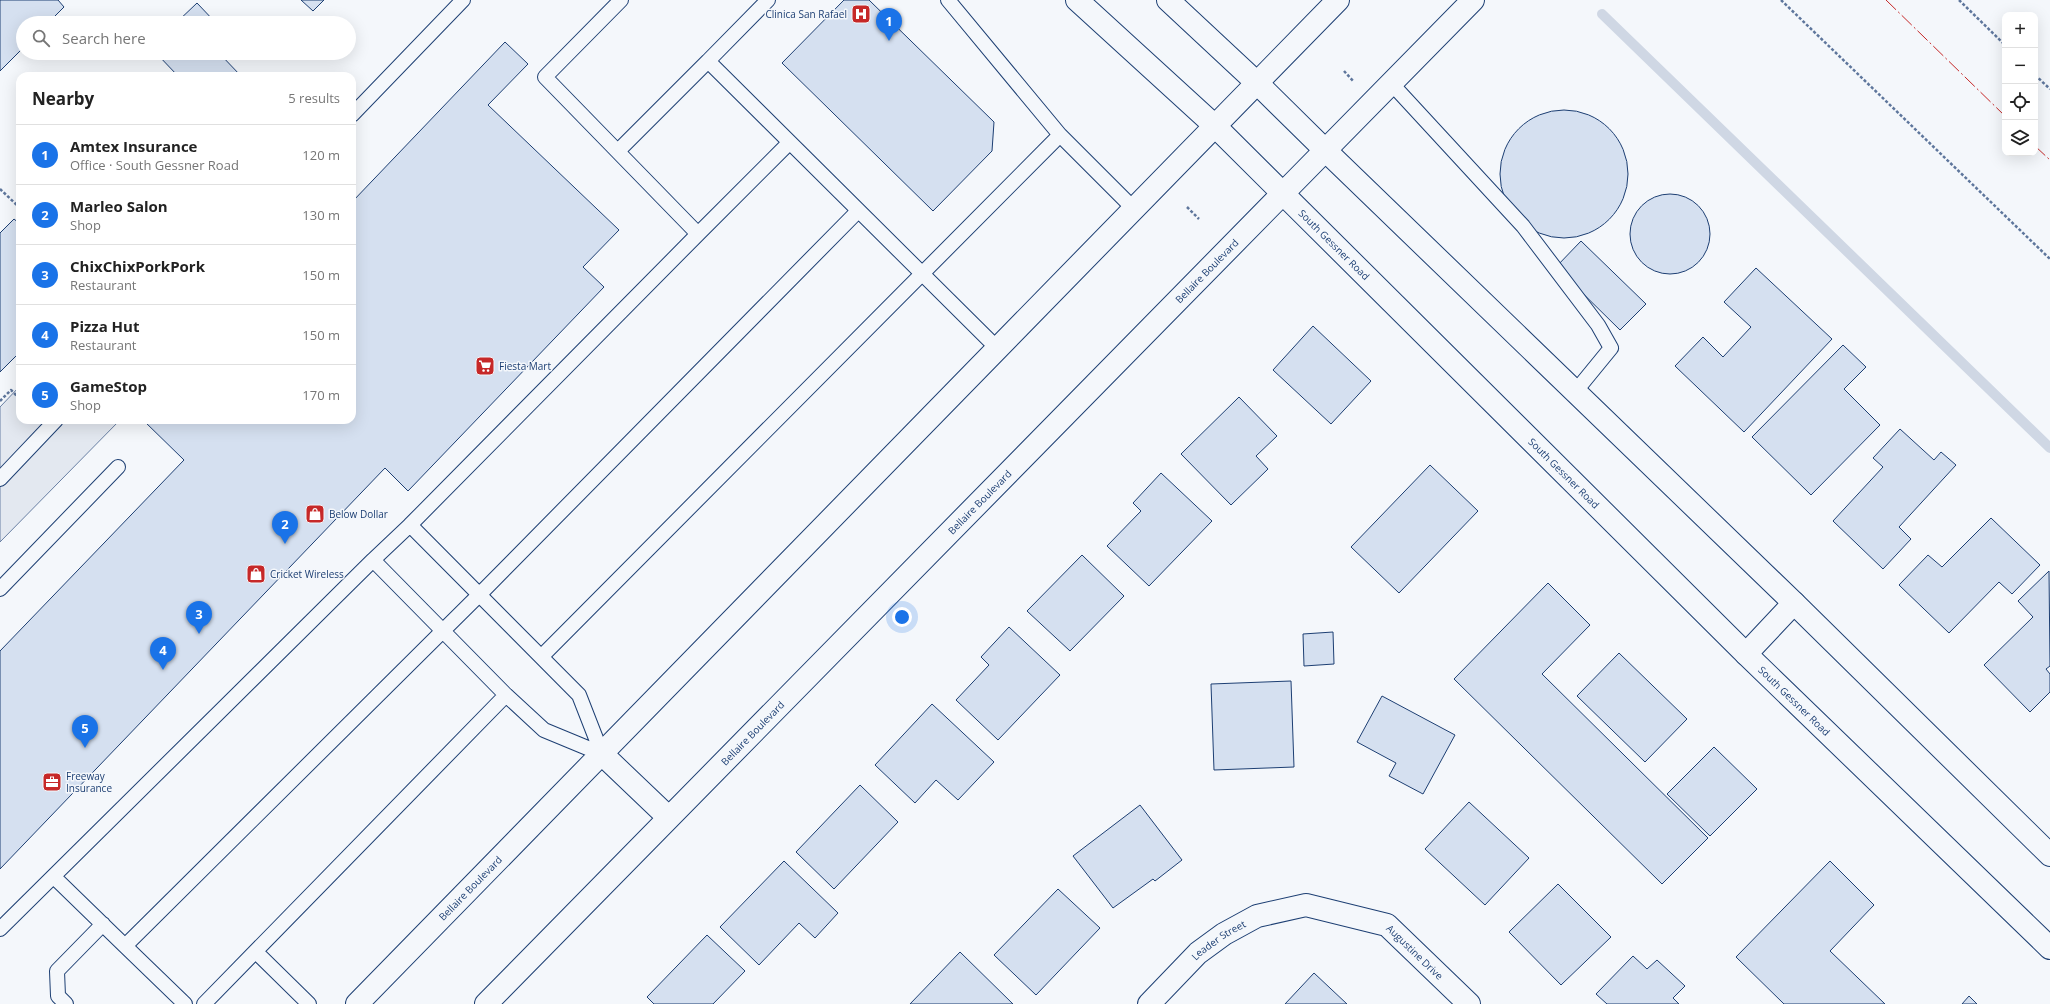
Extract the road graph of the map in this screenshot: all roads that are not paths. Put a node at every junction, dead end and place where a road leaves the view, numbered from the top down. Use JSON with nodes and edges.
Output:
{"nodes":[{"id":1,"x":464,"y":0,"type":"edge"},
{"id":2,"x":621,"y":0,"type":"edge"},
{"id":3,"x":768,"y":0,"type":"edge"},
{"id":4,"x":948,"y":0,"type":"edge"},
{"id":5,"x":1077,"y":0,"type":"edge"},
{"id":6,"x":1168,"y":0,"type":"edge"},
{"id":7,"x":1338,"y":0,"type":"edge"},
{"id":8,"x":1473,"y":0,"type":"edge"},
{"id":9,"x":708,"y":61,"type":"junction"},
{"id":10,"x":1257,"y":83,"type":"junction"},
{"id":11,"x":1391,"y":83,"type":"junction"},
{"id":12,"x":356,"y":111,"type":"edge"},
{"id":13,"x":1215,"y":126,"type":"junction"},
{"id":14,"x":1060,"y":135,"type":"junction"},
{"id":15,"x":789,"y":143,"type":"junction"},
{"id":16,"x":1324,"y":150,"type":"junction"},
{"id":17,"x":618,"y":151,"type":"junction"},
{"id":18,"x":1282,"y":194,"type":"junction"},
{"id":19,"x":1134,"y":209,"type":"junction"},
{"id":20,"x":858,"y":211,"type":"junction"},
{"id":21,"x":698,"y":234,"type":"junction"},
{"id":22,"x":922,"y":274,"type":"junction"},
{"id":23,"x":998,"y":348,"type":"junction"},
{"id":24,"x":1575,"y":392,"type":"junction"},
{"id":25,"x":52,"y":424,"type":"edge"},
{"id":26,"x":118,"y":467,"type":"dead end"},
{"id":27,"x":0,"y":479,"type":"edge"},
{"id":28,"x":410,"y":525,"type":"junction"},
{"id":29,"x":373,"y":560,"type":"junction"},
{"id":30,"x":0,"y":589,"type":"edge"},
{"id":31,"x":480,"y":594,"type":"junction"},
{"id":32,"x":1794,"y":603,"type":"junction"},
{"id":33,"x":443,"y":631,"type":"junction"},
{"id":34,"x":1746,"y":654,"type":"junction"},
{"id":35,"x":542,"y":656,"type":"junction"},
{"id":36,"x":506,"y":695,"type":"junction"},
{"id":37,"x":602,"y":754,"type":"junction"},
{"id":38,"x":668,"y":817,"type":"junction"},
{"id":39,"x":2050,"y":855,"type":"edge"},
{"id":40,"x":54,"y":876,"type":"junction"},
{"id":41,"x":1306,"y":906,"type":"joint"},
{"id":42,"x":103,"y":924,"type":"junction"},
{"id":43,"x":0,"y":929,"type":"edge"},
{"id":44,"x":125,"y":946,"type":"junction"},
{"id":45,"x":2050,"y":948,"type":"edge"},
{"id":46,"x":256,"y":952,"type":"junction"},
{"id":47,"x":66,"y":1004,"type":"edge"},
{"id":48,"x":184,"y":1004,"type":"edge"},
{"id":49,"x":204,"y":1004,"type":"edge"},
{"id":50,"x":309,"y":1004,"type":"edge"},
{"id":51,"x":357,"y":1004,"type":"edge"},
{"id":52,"x":486,"y":1004,"type":"edge"},
{"id":53,"x":1149,"y":1004,"type":"edge"},
{"id":54,"x":1469,"y":1004,"type":"edge"}],
"edges":[{"from":1,"to":12,"type":"lane"},
{"from":2,"to":17,"type":"lane"},
{"from":3,"to":9,"type":"lane"},
{"from":4,"to":14,"type":"lane"},
{"from":5,"to":13,"type":"main road","name":"South Gessner Road"},
{"from":6,"to":10,"type":"main road"},
{"from":7,"to":10,"type":"main road","name":"Bellaire Boulevard"},
{"from":8,"to":11,"type":"main road","name":"Bellaire Boulevard"},
{"from":9,"to":15,"type":"lane"},
{"from":9,"to":17,"type":"lane"},
{"from":10,"to":13,"type":"main road","name":"Bellaire Boulevard"},
{"from":10,"to":16,"type":"main road"},
{"from":11,"to":16,"type":"main road","name":"Bellaire Boulevard"},
{"from":11,"to":24,"type":"lane"},
{"from":13,"to":18,"type":"main road","name":"South Gessner Road"},
{"from":13,"to":19,"type":"main road","name":"Bellaire Boulevard"},
{"from":14,"to":19,"type":"lane"},
{"from":14,"to":22,"type":"lane"},
{"from":15,"to":20,"type":"lane"},
{"from":15,"to":21,"type":"lane"},
{"from":16,"to":18,"type":"main road","name":"Bellaire Boulevard"},
{"from":16,"to":24,"type":"main road"},
{"from":17,"to":21,"type":"lane"},
{"from":18,"to":34,"type":"main road","name":"South Gessner Road"},
{"from":18,"to":38,"type":"main road","name":"Bellaire Boulevard"},
{"from":19,"to":23,"type":"main road","name":"Bellaire Boulevard"},
{"from":20,"to":22,"type":"lane"},
{"from":20,"to":31,"type":"lane"},
{"from":21,"to":28,"type":"lane"},
{"from":22,"to":23,"type":"lane"},
{"from":22,"to":35,"type":"lane"},
{"from":23,"to":37,"type":"main road","name":"Bellaire Boulevard"},
{"from":24,"to":32,"type":"main road"},
{"from":25,"to":27,"type":"lane"},
{"from":26,"to":30,"type":"lane"},
{"from":28,"to":29,"type":"lane"},
{"from":28,"to":31,"type":"lane"},
{"from":29,"to":33,"type":"lane"},
{"from":29,"to":40,"type":"lane"},
{"from":31,"to":33,"type":"lane"},
{"from":31,"to":35,"type":"lane"},
{"from":32,"to":34,"type":"main road"},
{"from":32,"to":39,"type":"main road"},
{"from":33,"to":36,"type":"lane"},
{"from":33,"to":44,"type":"lane"},
{"from":34,"to":45,"type":"main road","name":"South Gessner Road"},
{"from":35,"to":37,"type":"lane"},
{"from":36,"to":37,"type":"lane"},
{"from":36,"to":46,"type":"lane"},
{"from":37,"to":38,"type":"main road"},
{"from":37,"to":51,"type":"main road","name":"Bellaire Boulevard"},
{"from":38,"to":52,"type":"main road","name":"Bellaire Boulevard"},
{"from":40,"to":42,"type":"lane"},
{"from":40,"to":43,"type":"lane"},
{"from":41,"to":53,"type":"main road","name":"Leader Street"},
{"from":41,"to":54,"type":"main road","name":"Augustine Drive"},
{"from":42,"to":44,"type":"lane"},
{"from":42,"to":47,"type":"lane"},
{"from":44,"to":48,"type":"lane"},
{"from":46,"to":49,"type":"lane"},
{"from":46,"to":50,"type":"lane"}]}
